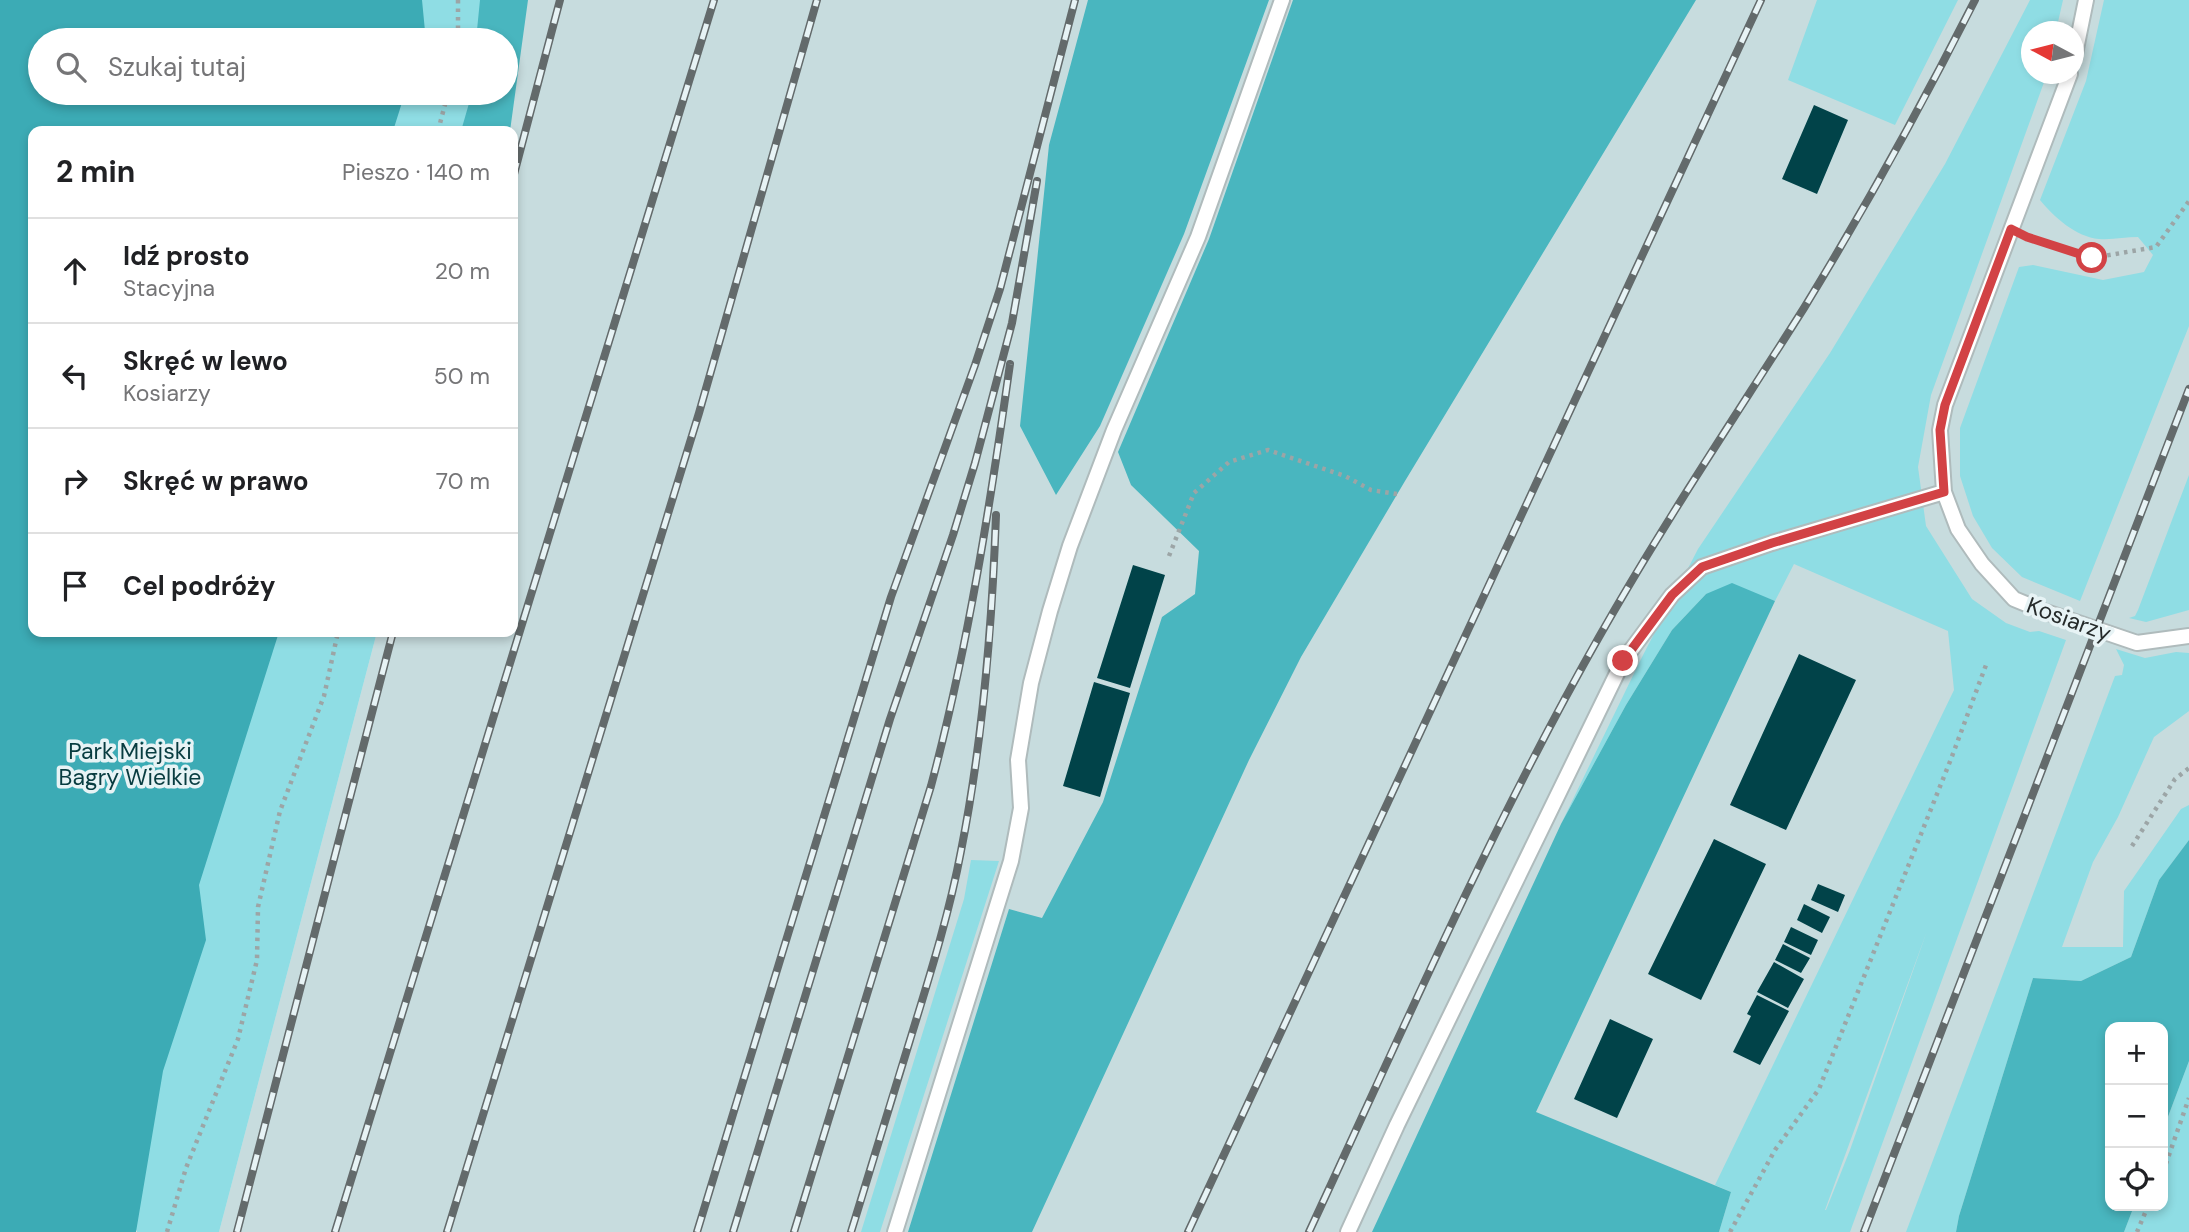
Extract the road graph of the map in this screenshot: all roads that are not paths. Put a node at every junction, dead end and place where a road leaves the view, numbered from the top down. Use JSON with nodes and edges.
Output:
{"nodes":[{"id":1,"x":1282,"y":0,"type":"edge"},
{"id":2,"x":2086,"y":0,"type":"edge"},
{"id":3,"x":2082,"y":21,"type":"edge"},
{"id":4,"x":2066,"y":84,"type":"edge"},
{"id":5,"x":1944,"y":492,"type":"junction"},
{"id":6,"x":2189,"y":636,"type":"edge"},
{"id":7,"x":895,"y":1232,"type":"edge"},
{"id":8,"x":1348,"y":1232,"type":"edge"}],
"edges":[{"from":1,"to":7,"type":"lane"},
{"from":2,"to":3,"type":"lane"},
{"from":4,"to":5,"type":"lane","name":"Kosiarzy"},
{"from":5,"to":6,"type":"lane","name":"Kosiarzy"},
{"from":5,"to":8,"type":"lane"}]}
